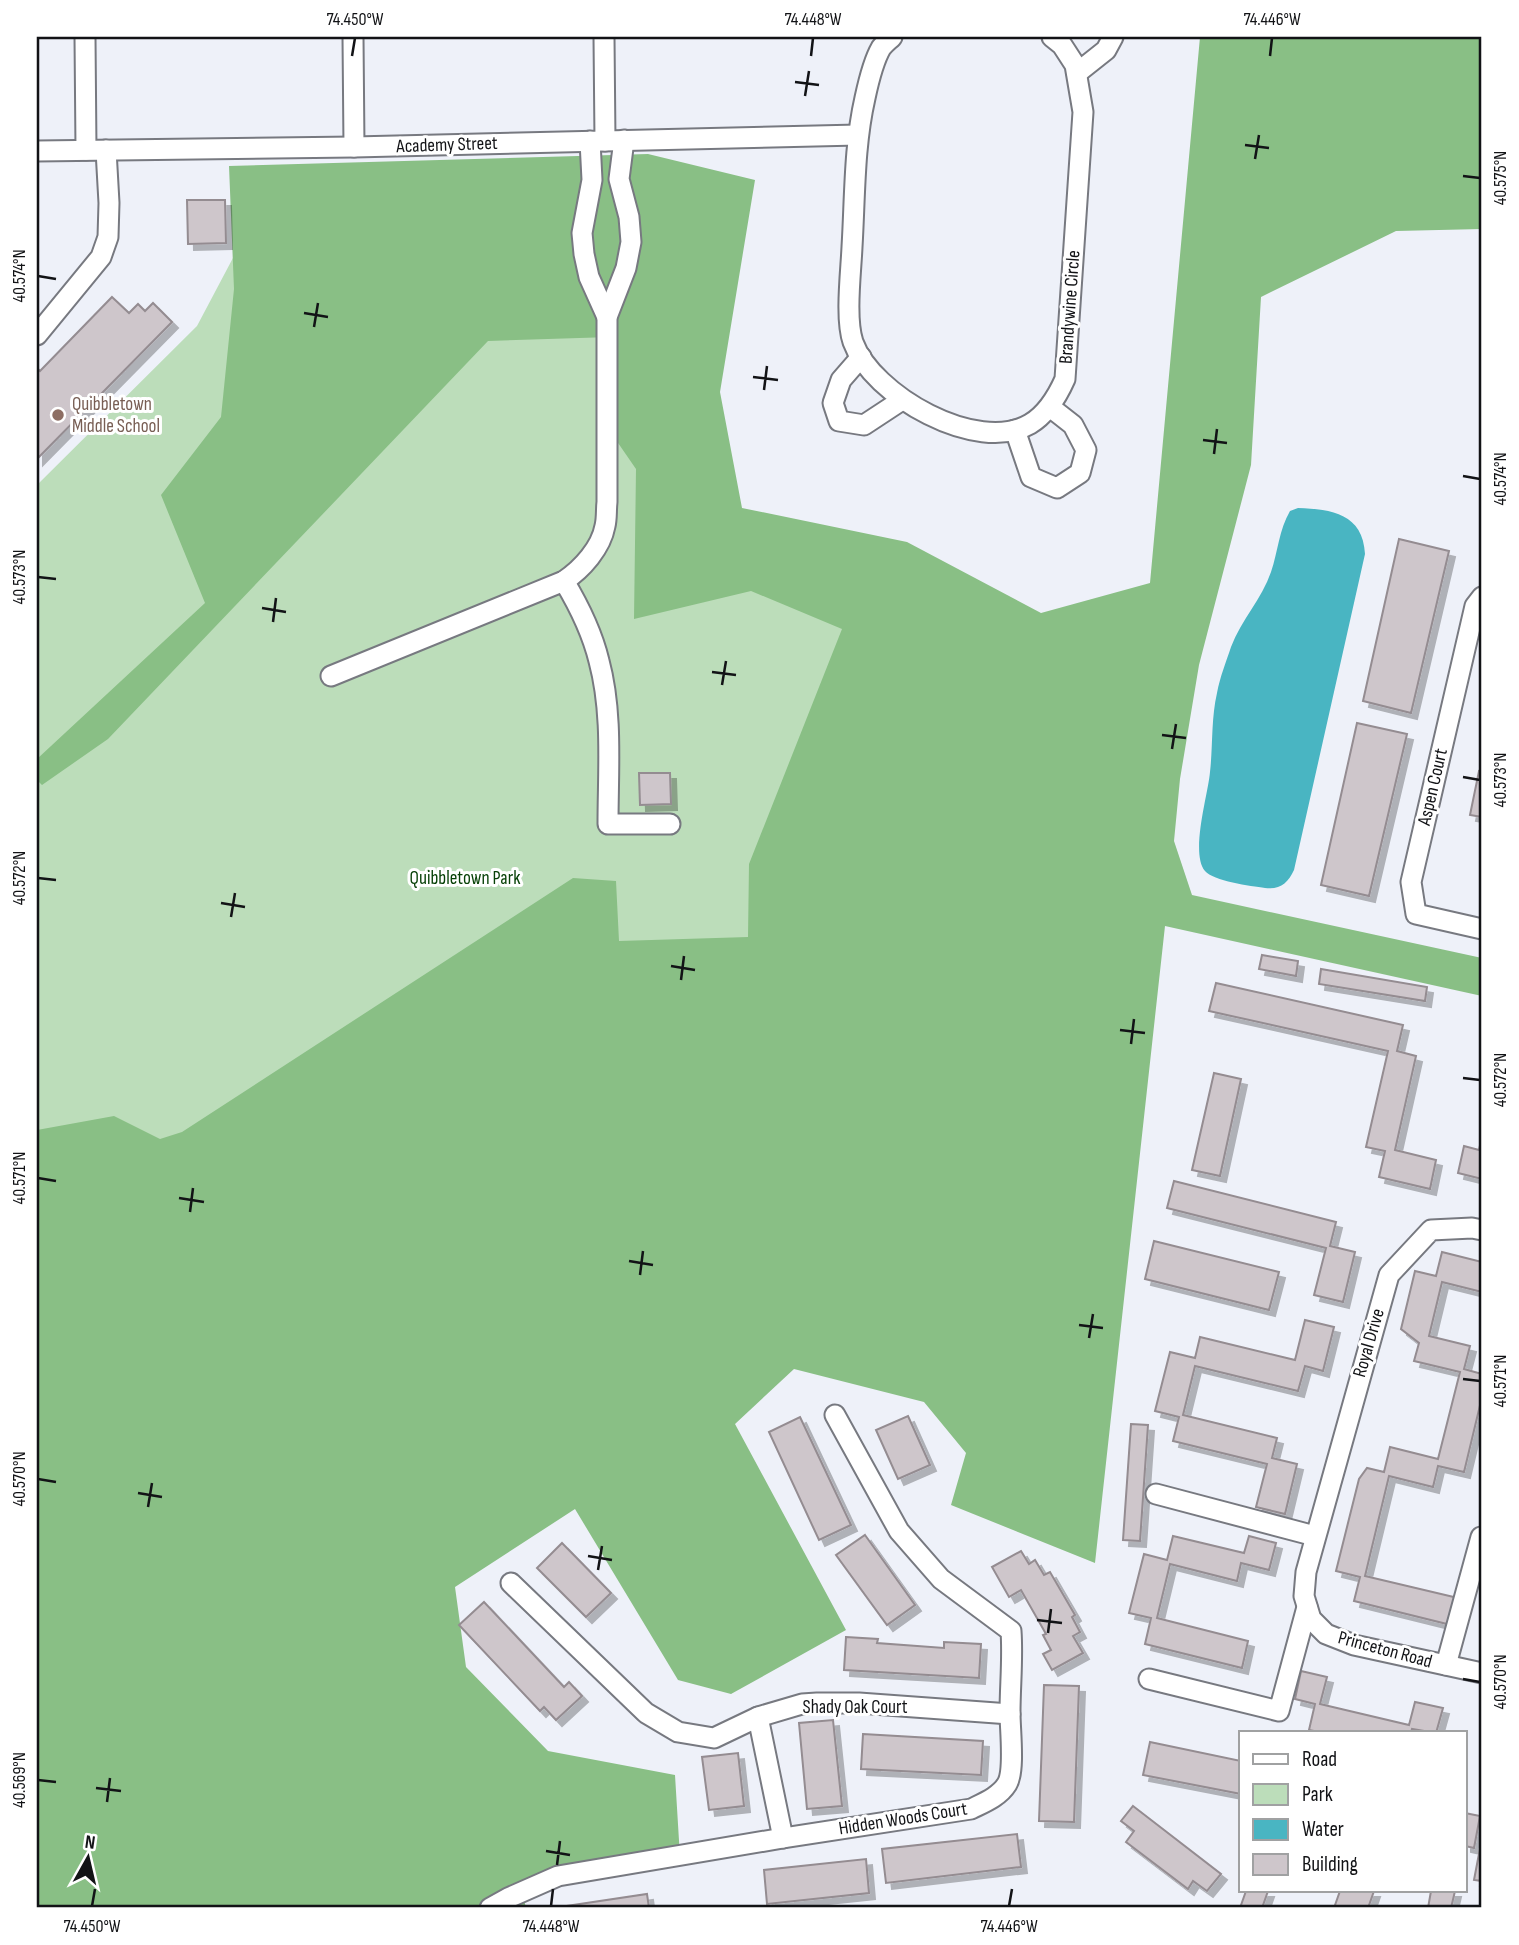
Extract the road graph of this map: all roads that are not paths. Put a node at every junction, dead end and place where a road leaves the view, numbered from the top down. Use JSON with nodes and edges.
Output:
{"nodes":[{"id":1,"x":85,"y":37,"type":"edge"},
{"id":2,"x":353,"y":37,"type":"edge"},
{"id":3,"x":604,"y":37,"type":"edge"},
{"id":4,"x":1052,"y":37,"type":"edge"},
{"id":5,"x":1113,"y":37,"type":"edge"},
{"id":6,"x":883,"y":40,"type":"edge"},
{"id":7,"x":1077,"y":73,"type":"junction"},
{"id":8,"x":858,"y":135,"type":"junction"},
{"id":9,"x":606,"y":141,"type":"junction"},
{"id":10,"x":354,"y":147,"type":"junction"},
{"id":11,"x":86,"y":150,"type":"junction"},
{"id":12,"x":106,"y":150,"type":"junction"},
{"id":13,"x":37,"y":151,"type":"edge"},
{"id":14,"x":607,"y":317,"type":"junction"},
{"id":15,"x":37,"y":334,"type":"edge"},
{"id":16,"x":861,"y":357,"type":"junction"},
{"id":17,"x":902,"y":400,"type":"junction"},
{"id":18,"x":1050,"y":407,"type":"junction"},
{"id":19,"x":1015,"y":430,"type":"junction"},
{"id":20,"x":564,"y":581,"type":"junction"},
{"id":21,"x":1482,"y":597,"type":"edge"},
{"id":22,"x":331,"y":676,"type":"dead end"},
{"id":23,"x":670,"y":824,"type":"dead end"},
{"id":24,"x":1482,"y":929,"type":"edge"},
{"id":25,"x":1482,"y":1230,"type":"edge"},
{"id":26,"x":835,"y":1415,"type":"dead end"},
{"id":27,"x":1156,"y":1494,"type":"dead end"},
{"id":28,"x":1317,"y":1528,"type":"junction"},
{"id":29,"x":1481,"y":1537,"type":"edge"},
{"id":30,"x":511,"y":1583,"type":"dead end"},
{"id":31,"x":1307,"y":1607,"type":"junction"},
{"id":32,"x":1446,"y":1665,"type":"junction"},
{"id":33,"x":1482,"y":1673,"type":"edge"},
{"id":34,"x":1149,"y":1679,"type":"dead end"},
{"id":35,"x":1010,"y":1714,"type":"junction"},
{"id":36,"x":758,"y":1717,"type":"junction"},
{"id":37,"x":783,"y":1838,"type":"junction"},
{"id":38,"x":490,"y":1908,"type":"edge"}],
"edges":[{"from":1,"to":11,"type":"street"},
{"from":2,"to":10,"type":"street"},
{"from":3,"to":9,"type":"street"},
{"from":4,"to":7,"type":"street","name":"Brandywine Circle"},
{"from":5,"to":7,"type":"street"},
{"from":6,"to":8,"type":"street","name":"Brandywine Circle"},
{"from":7,"to":18,"type":"street","name":"Brandywine Circle"},
{"from":8,"to":9,"type":"street","name":"Academy Street"},
{"from":8,"to":16,"type":"street","name":"Brandywine Circle"},
{"from":9,"to":10,"type":"street","name":"Academy Street"},
{"from":9,"to":14,"type":"street"},
{"from":9,"to":14,"type":"street"},
{"from":10,"to":12,"type":"street","name":"Academy Street"},
{"from":11,"to":12,"type":"street","name":"Academy Street"},
{"from":11,"to":13,"type":"street","name":"Academy Street"},
{"from":12,"to":15,"type":"street"},
{"from":14,"to":20,"type":"street"},
{"from":16,"to":17,"type":"street","name":"Brandywine Circle"},
{"from":16,"to":17,"type":"street"},
{"from":17,"to":19,"type":"street","name":"Brandywine Circle"},
{"from":18,"to":19,"type":"street","name":"Brandywine Circle"},
{"from":18,"to":19,"type":"street"},
{"from":20,"to":22,"type":"street"},
{"from":20,"to":23,"type":"street"},
{"from":21,"to":24,"type":"street","name":"Aspen Court"},
{"from":25,"to":28,"type":"street","name":"Royal Drive"},
{"from":26,"to":35,"type":"street","name":"Hidden Woods Court"},
{"from":27,"to":28,"type":"street"},
{"from":28,"to":31,"type":"street"},
{"from":29,"to":32,"type":"street"},
{"from":30,"to":36,"type":"street","name":"Shady Oak Court"},
{"from":31,"to":32,"type":"street","name":"Princeton Road"},
{"from":31,"to":34,"type":"street"},
{"from":32,"to":33,"type":"street","name":"Princeton Road"},
{"from":35,"to":36,"type":"street","name":"Shady Oak Court"},
{"from":35,"to":37,"type":"street","name":"Hidden Woods Court"},
{"from":36,"to":37,"type":"street"},
{"from":37,"to":38,"type":"street","name":"Hidden Woods Court"}]}
